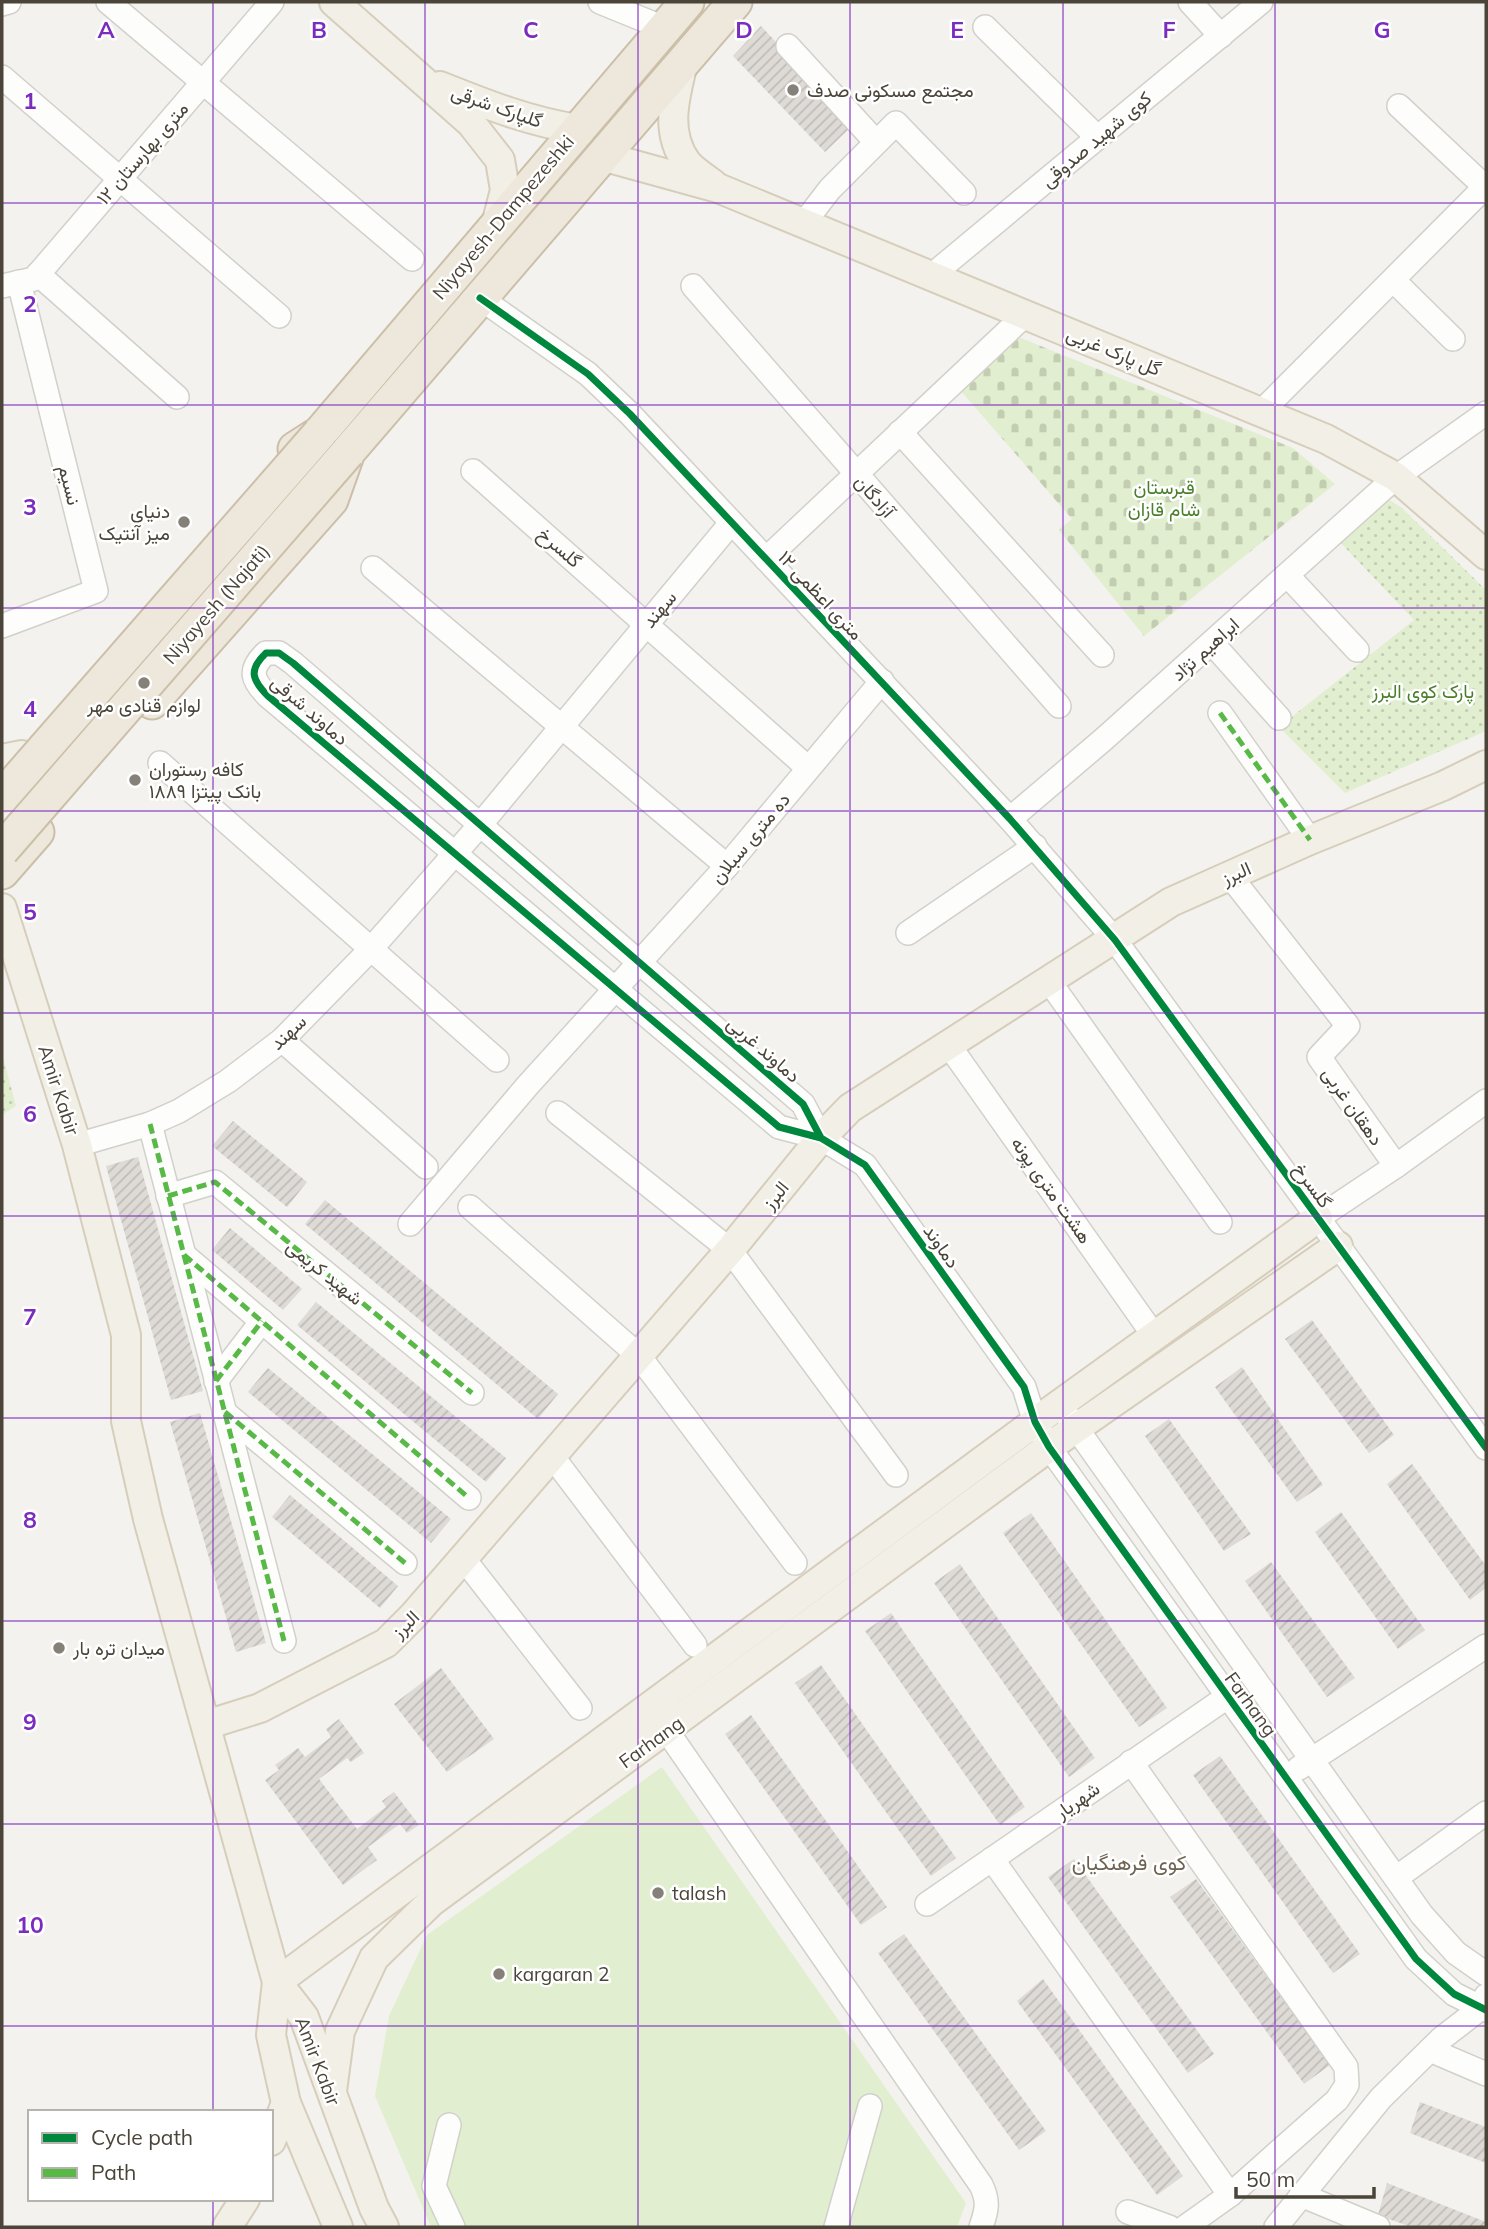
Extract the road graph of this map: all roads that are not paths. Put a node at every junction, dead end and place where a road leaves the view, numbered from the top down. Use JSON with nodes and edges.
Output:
{"nodes":[{"id":1,"x":9,"y":2,"type":"edge"},
{"id":2,"x":108,"y":2,"type":"edge"},
{"id":3,"x":272,"y":2,"type":"edge"},
{"id":4,"x":334,"y":2,"type":"edge"},
{"id":5,"x":600,"y":2,"type":"edge"},
{"id":6,"x":687,"y":2,"type":"edge"},
{"id":7,"x":735,"y":2,"type":"edge"},
{"id":8,"x":1190,"y":2,"type":"edge"},
{"id":9,"x":1261,"y":2,"type":"edge"},
{"id":10,"x":2,"y":4,"type":"edge"},
{"id":11,"x":985,"y":27,"type":"dead end"},
{"id":12,"x":664,"y":28,"type":"junction"},
{"id":13,"x":1221,"y":36,"type":"junction"},
{"id":14,"x":788,"y":46,"type":"dead end"},
{"id":15,"x":684,"y":61,"type":"junction"},
{"id":16,"x":418,"y":76,"type":"junction"},
{"id":17,"x":2,"y":77,"type":"edge"},
{"id":18,"x":202,"y":83,"type":"junction"},
{"id":19,"x":1399,"y":106,"type":"dead end"},
{"id":20,"x":578,"y":129,"type":"junction"},
{"id":21,"x":1098,"y":138,"type":"junction"},
{"id":22,"x":876,"y":142,"type":"junction"},
{"id":23,"x":610,"y":146,"type":"junction"},
{"id":24,"x":120,"y":179,"type":"junction"},
{"id":25,"x":718,"y":188,"type":"junction"},
{"id":26,"x":964,"y":193,"type":"dead end"},
{"id":27,"x":1483,"y":197,"type":"edge"},
{"id":28,"x":803,"y":224,"type":"junction"},
{"id":29,"x":496,"y":225,"type":"junction"},
{"id":30,"x":412,"y":259,"type":"dead end"},
{"id":31,"x":931,"y":276,"type":"junction"},
{"id":32,"x":1393,"y":280,"type":"junction"},
{"id":33,"x":20,"y":281,"type":"edge"},
{"id":34,"x":692,"y":286,"type":"dead end"},
{"id":35,"x":480,"y":298,"type":"junction"},
{"id":36,"x":1026,"y":315,"type":"junction"},
{"id":37,"x":279,"y":316,"type":"dead end"},
{"id":38,"x":1453,"y":339,"type":"dead end"},
{"id":39,"x":177,"y":397,"type":"dead end"},
{"id":40,"x":1261,"y":412,"type":"junction"},
{"id":41,"x":1486,"y":413,"type":"edge"},
{"id":42,"x":900,"y":432,"type":"junction"},
{"id":43,"x":320,"y":433,"type":"junction"},
{"id":44,"x":348,"y":452,"type":"junction"},
{"id":45,"x":473,"y":471,"type":"dead end"},
{"id":46,"x":855,"y":474,"type":"junction"},
{"id":47,"x":1396,"y":477,"type":"junction"},
{"id":48,"x":731,"y":523,"type":"junction"},
{"id":49,"x":1486,"y":555,"type":"edge"},
{"id":50,"x":766,"y":559,"type":"junction"},
{"id":51,"x":373,"y":568,"type":"dead end"},
{"id":52,"x":1287,"y":575,"type":"junction"},
{"id":53,"x":647,"y":623,"type":"junction"},
{"id":54,"x":2,"y":626,"type":"edge"},
{"id":55,"x":1212,"y":643,"type":"junction"},
{"id":56,"x":1357,"y":650,"type":"dead end"},
{"id":57,"x":1102,"y":655,"type":"dead end"},
{"id":58,"x":882,"y":681,"type":"junction"},
{"id":59,"x":1059,"y":706,"type":"dead end"},
{"id":60,"x":1220,"y":713,"type":"dead end"},
{"id":61,"x":54,"y":717,"type":"junction"},
{"id":62,"x":1279,"y":718,"type":"dead end"},
{"id":63,"x":561,"y":728,"type":"junction"},
{"id":64,"x":107,"y":753,"type":"junction"},
{"id":65,"x":160,"y":763,"type":"dead end"},
{"id":66,"x":8,"y":764,"type":"edge"},
{"id":67,"x":1486,"y":765,"type":"edge"},
{"id":68,"x":808,"y":768,"type":"junction"},
{"id":69,"x":1486,"y":773,"type":"edge"},
{"id":70,"x":1443,"y":786,"type":"junction"},
{"id":71,"x":2,"y":797,"type":"edge"},
{"id":72,"x":1010,"y":818,"type":"junction"},
{"id":73,"x":480,"y":825,"type":"junction"},
{"id":74,"x":1310,"y":840,"type":"junction"},
{"id":75,"x":1035,"y":846,"type":"junction"},
{"id":76,"x":2,"y":850,"type":"edge"},
{"id":77,"x":454,"y":854,"type":"junction"},
{"id":78,"x":727,"y":866,"type":"junction"},
{"id":79,"x":2,"y":872,"type":"edge"},
{"id":80,"x":1230,"y":876,"type":"junction"},
{"id":81,"x":2,"y":908,"type":"edge"},
{"id":82,"x":908,"y":933,"type":"dead end"},
{"id":83,"x":1115,"y":940,"type":"junction"},
{"id":84,"x":371,"y":949,"type":"junction"},
{"id":85,"x":640,"y":964,"type":"junction"},
{"id":86,"x":1049,"y":981,"type":"junction"},
{"id":87,"x":614,"y":990,"type":"junction"},
{"id":88,"x":282,"y":1041,"type":"junction"},
{"id":89,"x":948,"y":1044,"type":"junction"},
{"id":90,"x":497,"y":1060,"type":"dead end"},
{"id":91,"x":1486,"y":1101,"type":"edge"},
{"id":92,"x":558,"y":1113,"type":"dead end"},
{"id":93,"x":150,"y":1124,"type":"junction"},
{"id":94,"x":821,"y":1138,"type":"junction"},
{"id":95,"x":77,"y":1145,"type":"junction"},
{"id":96,"x":1395,"y":1166,"type":"junction"},
{"id":97,"x":426,"y":1167,"type":"dead end"},
{"id":98,"x":168,"y":1196,"type":"junction"},
{"id":99,"x":470,"y":1207,"type":"dead end"},
{"id":100,"x":1318,"y":1218,"type":"junction"},
{"id":101,"x":1220,"y":1222,"type":"dead end"},
{"id":102,"x":410,"y":1224,"type":"dead end"},
{"id":103,"x":1338,"y":1246,"type":"junction"},
{"id":104,"x":730,"y":1250,"type":"junction"},
{"id":105,"x":184,"y":1255,"type":"junction"},
{"id":106,"x":262,"y":1321,"type":"junction"},
{"id":107,"x":1155,"y":1336,"type":"junction"},
{"id":108,"x":639,"y":1356,"type":"junction"},
{"id":109,"x":216,"y":1381,"type":"junction"},
{"id":110,"x":1024,"y":1387,"type":"junction"},
{"id":111,"x":472,"y":1393,"type":"dead end"},
{"id":112,"x":225,"y":1412,"type":"junction"},
{"id":113,"x":1068,"y":1417,"type":"junction"},
{"id":114,"x":1035,"y":1422,"type":"junction"},
{"id":115,"x":1049,"y":1447,"type":"junction"},
{"id":116,"x":1486,"y":1448,"type":"edge"},
{"id":117,"x":552,"y":1456,"type":"junction"},
{"id":118,"x":896,"y":1475,"type":"dead end"},
{"id":119,"x":469,"y":1498,"type":"dead end"},
{"id":120,"x":463,"y":1558,"type":"junction"},
{"id":121,"x":405,"y":1563,"type":"dead end"},
{"id":122,"x":795,"y":1563,"type":"dead end"},
{"id":123,"x":284,"y":1641,"type":"dead end"},
{"id":124,"x":695,"y":1645,"type":"dead end"},
{"id":125,"x":1486,"y":1646,"type":"edge"},
{"id":126,"x":1227,"y":1697,"type":"junction"},
{"id":127,"x":580,"y":1708,"type":"dead end"},
{"id":128,"x":658,"y":1719,"type":"junction"},
{"id":129,"x":206,"y":1725,"type":"junction"},
{"id":130,"x":1311,"y":1758,"type":"junction"},
{"id":131,"x":1131,"y":1762,"type":"junction"},
{"id":132,"x":1285,"y":1778,"type":"junction"},
{"id":133,"x":1486,"y":1813,"type":"edge"},
{"id":134,"x":992,"y":1858,"type":"junction"},
{"id":135,"x":1396,"y":1878,"type":"junction"},
{"id":136,"x":927,"y":1904,"type":"dead end"},
{"id":137,"x":1486,"y":1974,"type":"edge"},
{"id":138,"x":277,"y":1982,"type":"junction"},
{"id":139,"x":1485,"y":2005,"type":"edge"},
{"id":140,"x":1430,"y":2050,"type":"junction"},
{"id":141,"x":1486,"y":2074,"type":"edge"},
{"id":142,"x":331,"y":2094,"type":"junction"},
{"id":143,"x":286,"y":2103,"type":"junction"},
{"id":144,"x":870,"y":2106,"type":"dead end"},
{"id":145,"x":449,"y":2125,"type":"dead end"},
{"id":146,"x":273,"y":2136,"type":"edge"},
{"id":147,"x":1301,"y":2194,"type":"junction"},
{"id":148,"x":1230,"y":2195,"type":"junction"},
{"id":149,"x":244,"y":2201,"type":"edge"},
{"id":150,"x":1128,"y":2212,"type":"dead end"},
{"id":151,"x":379,"y":2218,"type":"edge"},
{"id":152,"x":335,"y":2226,"type":"edge"},
{"id":153,"x":227,"y":2227,"type":"edge"},
{"id":154,"x":453,"y":2227,"type":"edge"},
{"id":155,"x":836,"y":2227,"type":"edge"},
{"id":156,"x":981,"y":2227,"type":"edge"},
{"id":157,"x":1169,"y":2227,"type":"edge"},
{"id":158,"x":1185,"y":2227,"type":"edge"},
{"id":159,"x":1276,"y":2227,"type":"edge"},
{"id":160,"x":1378,"y":2227,"type":"edge"}],
"edges":[{"from":1,"to":10,"type":"street"},
{"from":2,"to":18,"type":"street"},
{"from":3,"to":18,"type":"street","name":"۱۲ متری بهارستان"},
{"from":4,"to":16,"type":"main road","name":"گلپارک شرقی"},
{"from":5,"to":12,"type":"street"},
{"from":6,"to":12,"type":"highway","name":"Niyayesh-Dampezeshki"},
{"from":7,"to":15,"type":"highway","name":"Niyayesh-Dampezeshki"},
{"from":8,"to":13,"type":"street"},
{"from":9,"to":13,"type":"street","name":"کوی شهید صدوقی"},
{"from":11,"to":21,"type":"street"},
{"from":12,"to":20,"type":"highway","name":"Niyayesh-Dampezeshki"},
{"from":13,"to":21,"type":"street","name":"کوی شهید صدوقی"},
{"from":14,"to":22,"type":"street"},
{"from":15,"to":23,"type":"highway","name":"Niyayesh-Dampezeshki"},
{"from":15,"to":25,"type":"main road"},
{"from":16,"to":20,"type":"main road","name":"گلپارک شرقی"},
{"from":16,"to":29,"type":"main road","name":"گلپارک شرقی"},
{"from":17,"to":24,"type":"street"},
{"from":18,"to":24,"type":"street","name":"۱۲ متری بهارستان"},
{"from":18,"to":30,"type":"street"},
{"from":19,"to":27,"type":"street"},
{"from":20,"to":29,"type":"highway","name":"Niyayesh-Dampezeshki"},
{"from":21,"to":31,"type":"street","name":"کوی شهید صدوقی"},
{"from":22,"to":26,"type":"street"},
{"from":22,"to":28,"type":"street"},
{"from":23,"to":25,"type":"main road"},
{"from":23,"to":35,"type":"highway","name":"Niyayesh-Dampezeshki"},
{"from":24,"to":33,"type":"street","name":"۱۲ متری بهارستان"},
{"from":24,"to":37,"type":"street"},
{"from":25,"to":28,"type":"main road","name":"گل پارک غربی"},
{"from":27,"to":32,"type":"street"},
{"from":28,"to":31,"type":"main road","name":"گل پارک غربی"},
{"from":29,"to":43,"type":"highway","name":"Niyayesh-Dampezeshki"},
{"from":31,"to":36,"type":"main road","name":"گل پارک غربی"},
{"from":32,"to":38,"type":"street"},
{"from":32,"to":40,"type":"street"},
{"from":33,"to":39,"type":"street"},
{"from":33,"to":54,"type":"street","name":"نسیم"},
{"from":34,"to":46,"type":"street","name":"آزادگان"},
{"from":35,"to":44,"type":"highway","name":"Niyayesh-Dampezeshki"},
{"from":35,"to":48,"type":"street","name":"۱۲ متری اعظمی"},
{"from":36,"to":40,"type":"main road","name":"گل پارک غربی"},
{"from":36,"to":42,"type":"street"},
{"from":40,"to":47,"type":"main road","name":"گل پارک غربی"},
{"from":41,"to":47,"type":"street","name":"ابراهیم نژاد"},
{"from":42,"to":46,"type":"street"},
{"from":42,"to":57,"type":"street"},
{"from":43,"to":61,"type":"highway"},
{"from":43,"to":71,"type":"highway","name":"Niyayesh (Najati)","bridge":true},
{"from":44,"to":64,"type":"highway"},
{"from":44,"to":76,"type":"highway","name":"Niyayesh (Najati)","bridge":true},
{"from":45,"to":53,"type":"street","name":"گلسرخ"},
{"from":46,"to":50,"type":"street"},
{"from":46,"to":59,"type":"street","name":"آزادگان"},
{"from":47,"to":49,"type":"main road","name":"گل پارک غربی"},
{"from":47,"to":52,"type":"street","name":"ابراهیم نژاد"},
{"from":48,"to":50,"type":"street","name":"۱۲ متری اعظمی"},
{"from":48,"to":53,"type":"street","name":"سهند"},
{"from":50,"to":58,"type":"street","name":"۱۲ متری اعظمی"},
{"from":51,"to":63,"type":"street"},
{"from":52,"to":55,"type":"street","name":"ابراهیم نژاد"},
{"from":52,"to":56,"type":"street"},
{"from":53,"to":63,"type":"street","name":"سهند"},
{"from":53,"to":68,"type":"street","name":"گلسرخ"},
{"from":55,"to":62,"type":"street"},
{"from":55,"to":72,"type":"street","name":"ابراهیم نژاد"},
{"from":58,"to":68,"type":"street","name":"ده متری سبلان"},
{"from":58,"to":72,"type":"street","name":"۱۲ متری اعظمی"},
{"from":60,"to":74,"type":"street"},
{"from":61,"to":64,"type":"highway"},
{"from":61,"to":66,"type":"highway"},
{"from":63,"to":73,"type":"street","name":"سهند"},
{"from":63,"to":78,"type":"street"},
{"from":64,"to":79,"type":"highway"},
{"from":65,"to":84,"type":"street"},
{"from":67,"to":70,"type":"main road","name":"البرز"},
{"from":68,"to":78,"type":"street","name":"ده متری سبلان"},
{"from":69,"to":70,"type":"main road","name":"البرز"},
{"from":70,"to":74,"type":"main road","name":"البرز"},
{"from":72,"to":75,"type":"street","name":"۱۲ متری اعظمی"},
{"from":73,"to":77,"type":"street","name":"سهند"},
{"from":73,"to":77,"type":"street","name":"دماوند شرقی"},
{"from":73,"to":85,"type":"street","name":"دماوند غربی"},
{"from":74,"to":80,"type":"main road","name":"البرز"},
{"from":75,"to":82,"type":"street"},
{"from":75,"to":83,"type":"street","name":"۱۲ متری اعظمی"},
{"from":77,"to":84,"type":"street","name":"سهند"},
{"from":77,"to":87,"type":"street"},
{"from":78,"to":85,"type":"street","name":"ده متری سبلان"},
{"from":80,"to":83,"type":"main road","name":"البرز"},
{"from":80,"to":96,"type":"street","name":"دهقان غربی"},
{"from":81,"to":95,"type":"main road","name":"Amir Kabir"},
{"from":83,"to":86,"type":"main road","name":"البرز"},
{"from":83,"to":100,"type":"street","name":"گلسرخ"},
{"from":84,"to":88,"type":"street","name":"سهند"},
{"from":84,"to":90,"type":"street"},
{"from":85,"to":87,"type":"street","name":"ده متری سبلان"},
{"from":85,"to":94,"type":"street","name":"دماوند غربی"},
{"from":86,"to":89,"type":"main road","name":"البرز"},
{"from":86,"to":101,"type":"street"},
{"from":87,"to":94,"type":"street"},
{"from":87,"to":102,"type":"street","name":"ده متری سبلان"},
{"from":88,"to":93,"type":"street","name":"سهند"},
{"from":88,"to":97,"type":"street"},
{"from":89,"to":94,"type":"main road","name":"البرز"},
{"from":89,"to":107,"type":"street","name":"هشت متری پونه"},
{"from":91,"to":96,"type":"street"},
{"from":92,"to":104,"type":"street"},
{"from":93,"to":95,"type":"street","name":"سهند"},
{"from":93,"to":98,"type":"street"},
{"from":94,"to":104,"type":"main road","name":"البرز"},
{"from":94,"to":110,"type":"street","name":"دماوند"},
{"from":95,"to":129,"type":"main road","name":"Amir Kabir"},
{"from":96,"to":100,"type":"street","name":"دهقان غربی"},
{"from":98,"to":105,"type":"street"},
{"from":98,"to":111,"type":"street","name":"شهید کریمی"},
{"from":99,"to":108,"type":"street"},
{"from":100,"to":103,"type":"street","name":"گلسرخ"},
{"from":100,"to":107,"type":"main road","name":"Farhang"},
{"from":103,"to":113,"type":"main road","name":"Farhang"},
{"from":103,"to":116,"type":"street","name":"گلسرخ"},
{"from":104,"to":108,"type":"main road","name":"البرز"},
{"from":104,"to":118,"type":"street"},
{"from":105,"to":106,"type":"street"},
{"from":105,"to":109,"type":"street"},
{"from":106,"to":109,"type":"street"},
{"from":106,"to":119,"type":"street"},
{"from":107,"to":113,"type":"main road","name":"Farhang"},
{"from":108,"to":117,"type":"main road","name":"البرز"},
{"from":108,"to":122,"type":"street"},
{"from":109,"to":112,"type":"street"},
{"from":110,"to":113,"type":"street","name":"Farhang"},
{"from":110,"to":114,"type":"street","name":"Farhang"},
{"from":112,"to":121,"type":"street"},
{"from":112,"to":123,"type":"street"},
{"from":113,"to":114,"type":"main road","name":"Farhang"},
{"from":113,"to":115,"type":"main road","name":"Farhang"},
{"from":113,"to":130,"type":"street","name":"Farhang"},
{"from":114,"to":115,"type":"street","name":"Farhang"},
{"from":114,"to":128,"type":"main road","name":"Farhang"},
{"from":115,"to":126,"type":"street","name":"Farhang"},
{"from":115,"to":128,"type":"main road","name":"Farhang"},
{"from":117,"to":120,"type":"main road","name":"البرز"},
{"from":117,"to":124,"type":"street"},
{"from":120,"to":127,"type":"street"},
{"from":120,"to":129,"type":"main road","name":"البرز"},
{"from":125,"to":130,"type":"street"},
{"from":126,"to":131,"type":"street","name":"شهریار"},
{"from":126,"to":132,"type":"street","name":"Farhang"},
{"from":128,"to":138,"type":"main road","name":"Farhang"},
{"from":128,"to":142,"type":"main road","name":"Farhang"},
{"from":128,"to":156,"type":"street"},
{"from":129,"to":138,"type":"main road","name":"Amir Kabir"},
{"from":130,"to":132,"type":"street"},
{"from":130,"to":135,"type":"street","name":"Farhang"},
{"from":131,"to":134,"type":"street","name":"شهریار"},
{"from":131,"to":148,"type":"street"},
{"from":132,"to":139,"type":"street","name":"Farhang"},
{"from":133,"to":135,"type":"street"},
{"from":134,"to":136,"type":"street","name":"شهریار"},
{"from":134,"to":148,"type":"street"},
{"from":135,"to":137,"type":"street","name":"Farhang"},
{"from":138,"to":142,"type":"main road","name":"Amir Kabir"},
{"from":138,"to":143,"type":"main road","name":"Amir Kabir"},
{"from":139,"to":140,"type":"street"},
{"from":140,"to":141,"type":"street"},
{"from":140,"to":147,"type":"street"},
{"from":142,"to":151,"type":"main road","name":"Amir Kabir"},
{"from":143,"to":146,"type":"main road"},
{"from":143,"to":152,"type":"main road","name":"Amir Kabir"},
{"from":144,"to":155,"type":"street"},
{"from":145,"to":154,"type":"street"},
{"from":147,"to":159,"type":"street"},
{"from":147,"to":160,"type":"street"},
{"from":148,"to":158,"type":"street"},
{"from":149,"to":153,"type":"main road"},
{"from":150,"to":157,"type":"street"},
{"from":151,"to":152,"type":"main road"}]}
